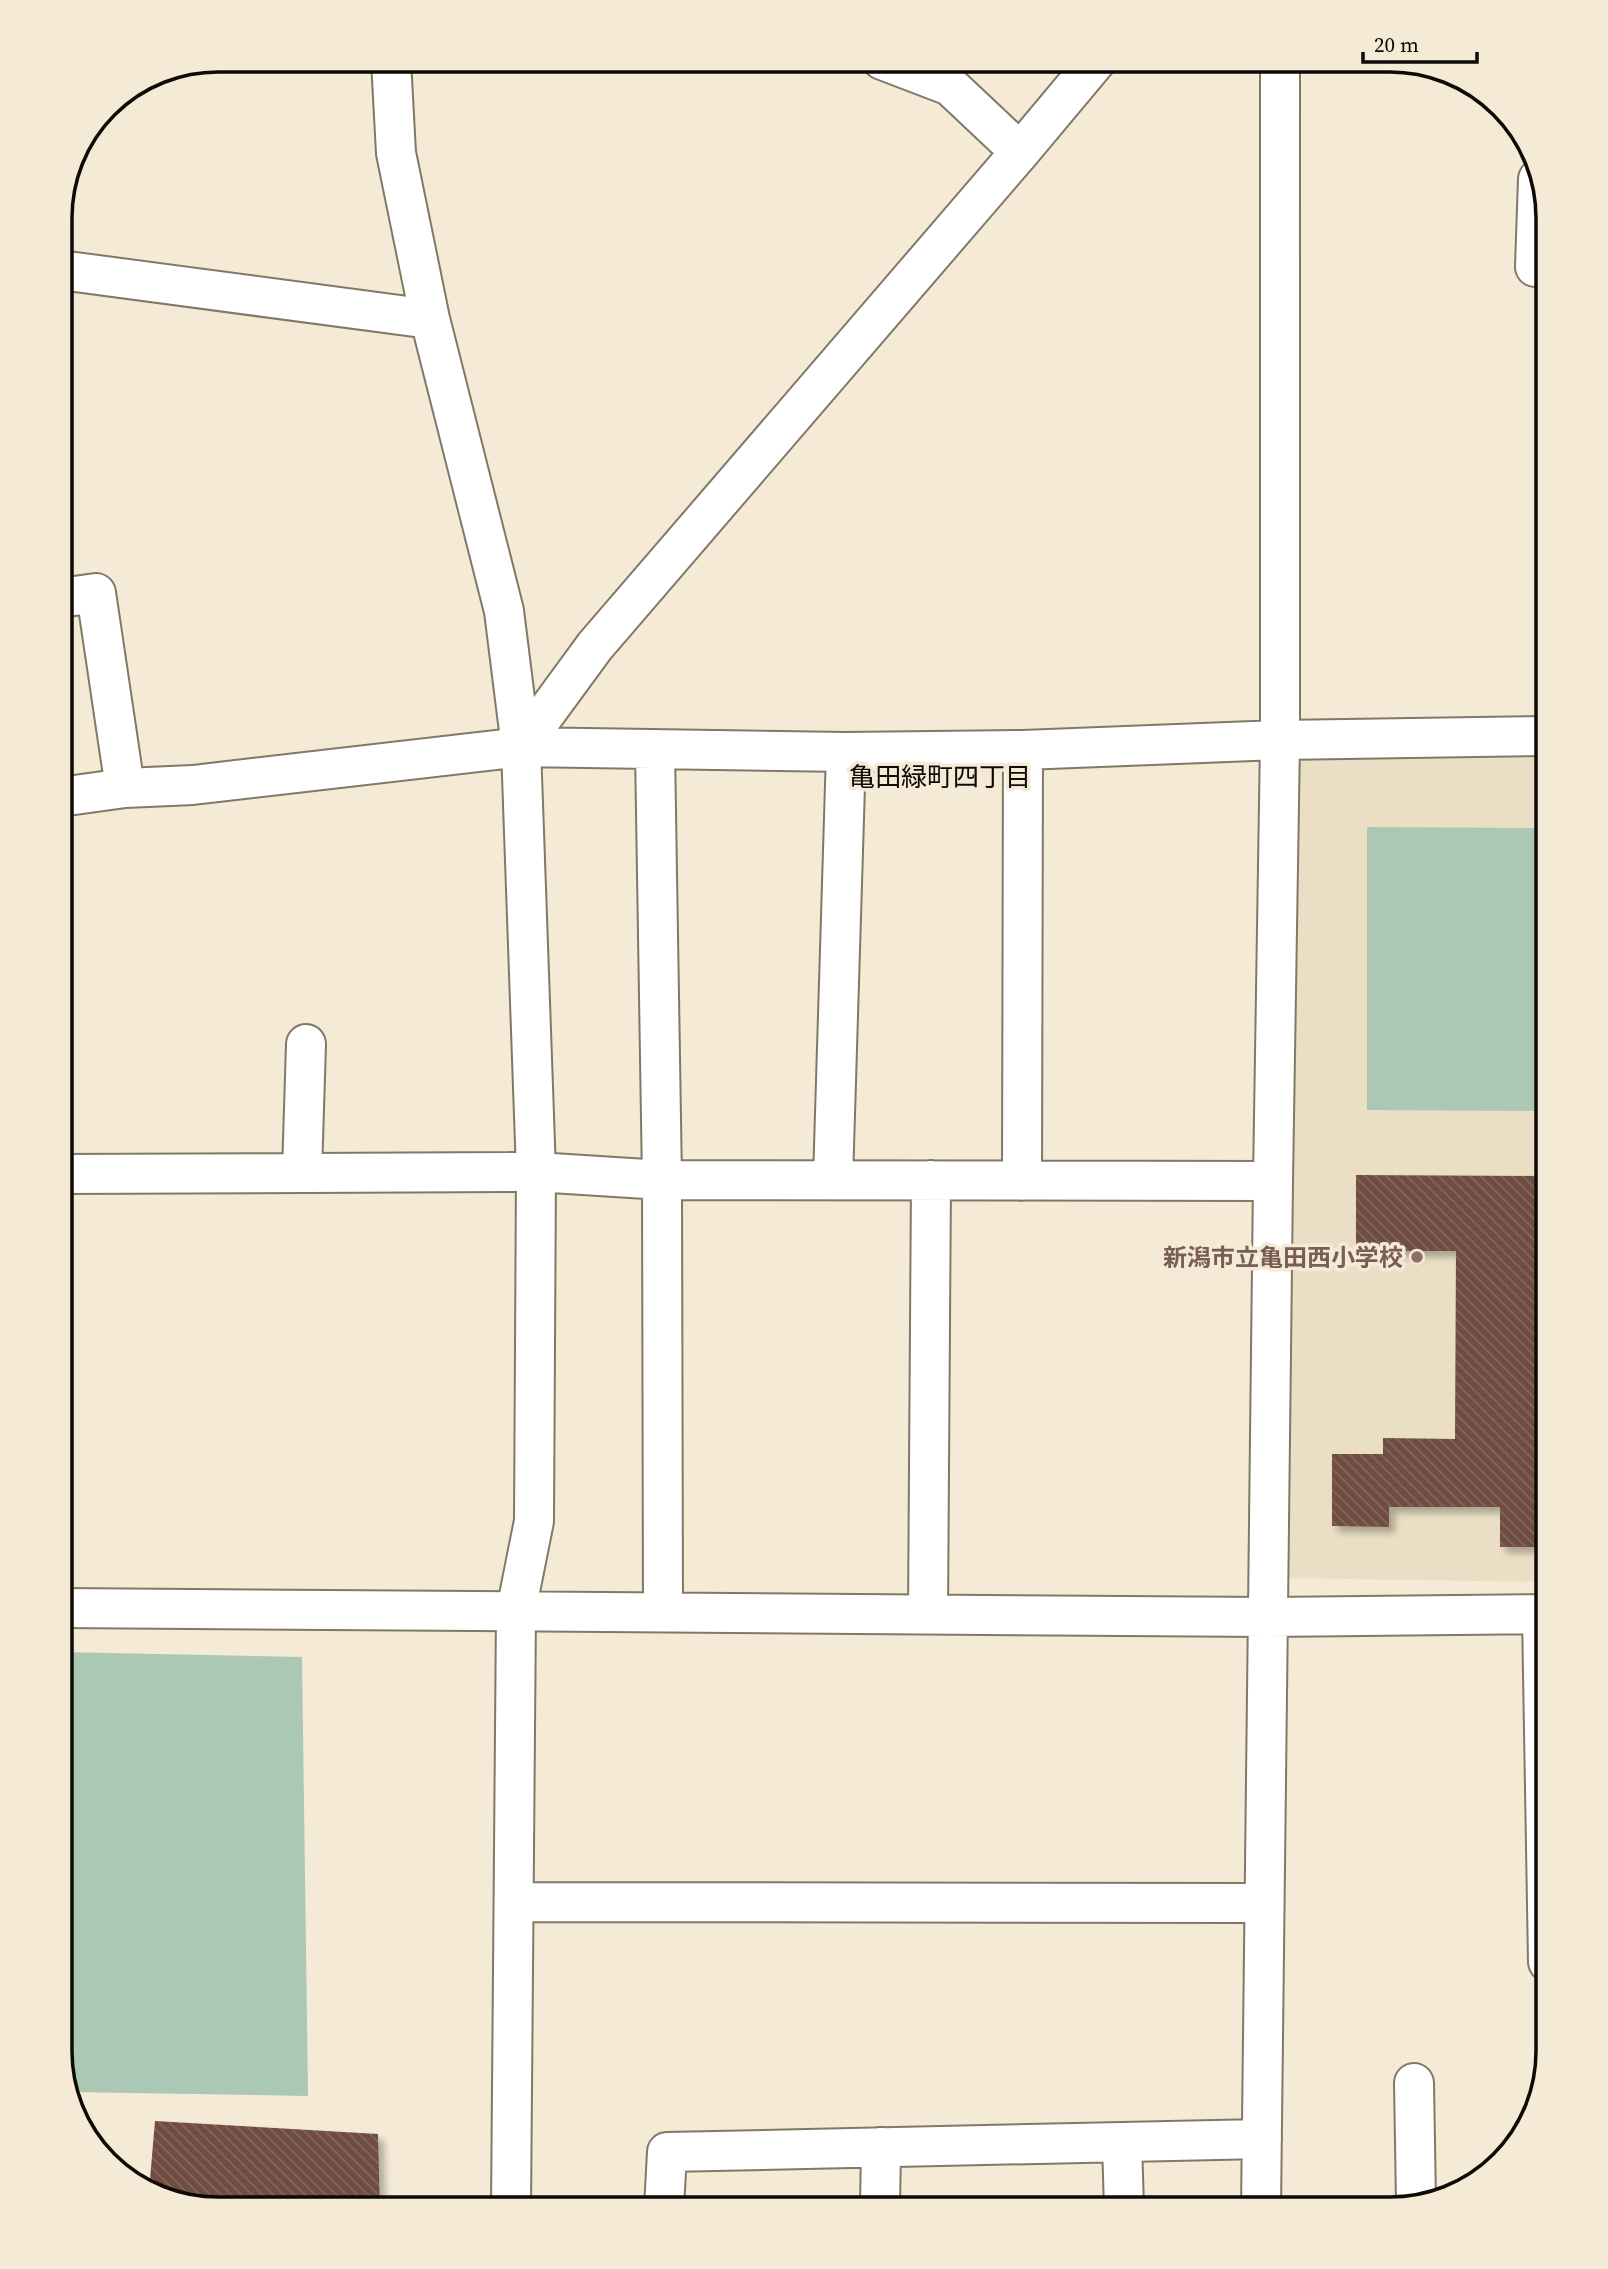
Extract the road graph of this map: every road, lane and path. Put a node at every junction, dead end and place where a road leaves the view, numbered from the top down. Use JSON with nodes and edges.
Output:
{"nodes":[{"id":1,"x":392,"y":72,"type":"edge"},
{"id":2,"x":913,"y":72,"type":"edge"},
{"id":3,"x":1087,"y":72,"type":"edge"},
{"id":4,"x":1280,"y":72,"type":"edge"},
{"id":5,"x":1020,"y":152,"type":"junction"},
{"id":6,"x":1536,"y":238,"type":"edge"},
{"id":7,"x":1535,"y":267,"type":"dead end"},
{"id":8,"x":72,"y":272,"type":"edge"},
{"id":9,"x":430,"y":319,"type":"junction"},
{"id":10,"x":72,"y":596,"type":"edge"},
{"id":11,"x":1536,"y":736,"type":"edge"},
{"id":12,"x":1280,"y":740,"type":"junction"},
{"id":13,"x":521,"y":747,"type":"junction"},
{"id":14,"x":1023,"y":750,"type":"junction"},
{"id":15,"x":655,"y":751,"type":"junction"},
{"id":16,"x":846,"y":752,"type":"junction"},
{"id":17,"x":125,"y":788,"type":"junction"},
{"id":18,"x":72,"y":795,"type":"edge"},
{"id":19,"x":306,"y":1044,"type":"dead end"},
{"id":20,"x":536,"y":1172,"type":"junction"},
{"id":21,"x":302,"y":1173,"type":"junction"},
{"id":22,"x":72,"y":1174,"type":"edge"},
{"id":23,"x":662,"y":1180,"type":"junction"},
{"id":24,"x":834,"y":1180,"type":"junction"},
{"id":25,"x":931,"y":1180,"type":"junction"},
{"id":26,"x":1022,"y":1181,"type":"junction"},
{"id":27,"x":1273,"y":1181,"type":"junction"},
{"id":28,"x":72,"y":1608,"type":"edge"},
{"id":29,"x":516,"y":1611,"type":"junction"},
{"id":30,"x":663,"y":1612,"type":"junction"},
{"id":31,"x":928,"y":1614,"type":"junction"},
{"id":32,"x":1536,"y":1614,"type":"edge"},
{"id":33,"x":1267,"y":1617,"type":"junction"},
{"id":34,"x":514,"y":1902,"type":"junction"},
{"id":35,"x":1264,"y":1903,"type":"junction"},
{"id":36,"x":1414,"y":2083,"type":"dead end"},
{"id":37,"x":1262,"y":2139,"type":"junction"},
{"id":38,"x":1122,"y":2142,"type":"junction"},
{"id":39,"x":881,"y":2147,"type":"junction"},
{"id":40,"x":1416,"y":2195,"type":"edge"},
{"id":41,"x":511,"y":2197,"type":"edge"},
{"id":42,"x":665,"y":2197,"type":"edge"},
{"id":43,"x":880,"y":2197,"type":"edge"},
{"id":44,"x":1124,"y":2197,"type":"edge"},
{"id":45,"x":1261,"y":2197,"type":"edge"}],
"edges":[{"from":1,"to":9,"type":"street"},
{"from":2,"to":5,"type":"street"},
{"from":3,"to":5,"type":"street"},
{"from":4,"to":12,"type":"street"},
{"from":5,"to":13,"type":"street"},
{"from":6,"to":7,"type":"street"},
{"from":8,"to":9,"type":"street"},
{"from":9,"to":13,"type":"street"},
{"from":10,"to":17,"type":"street"},
{"from":11,"to":12,"type":"street"},
{"from":12,"to":14,"type":"street"},
{"from":12,"to":27,"type":"street"},
{"from":13,"to":15,"type":"street"},
{"from":13,"to":17,"type":"street"},
{"from":13,"to":20,"type":"street"},
{"from":14,"to":16,"type":"street"},
{"from":14,"to":26,"type":"street"},
{"from":15,"to":16,"type":"street"},
{"from":15,"to":23,"type":"street"},
{"from":16,"to":24,"type":"street"},
{"from":17,"to":18,"type":"street"},
{"from":19,"to":21,"type":"street"},
{"from":20,"to":21,"type":"street"},
{"from":20,"to":23,"type":"street"},
{"from":20,"to":29,"type":"street"},
{"from":21,"to":22,"type":"street"},
{"from":23,"to":24,"type":"street"},
{"from":23,"to":30,"type":"street"},
{"from":24,"to":25,"type":"street"},
{"from":25,"to":26,"type":"street"},
{"from":25,"to":31,"type":"street"},
{"from":26,"to":27,"type":"street"},
{"from":27,"to":33,"type":"street"},
{"from":28,"to":29,"type":"street"},
{"from":29,"to":30,"type":"street"},
{"from":29,"to":34,"type":"street"},
{"from":30,"to":31,"type":"street"},
{"from":31,"to":33,"type":"street"},
{"from":32,"to":33,"type":"street"},
{"from":33,"to":35,"type":"street"},
{"from":34,"to":35,"type":"street"},
{"from":34,"to":41,"type":"street"},
{"from":35,"to":37,"type":"street"},
{"from":36,"to":40,"type":"street"},
{"from":37,"to":38,"type":"street"},
{"from":37,"to":45,"type":"street"},
{"from":38,"to":39,"type":"street"},
{"from":38,"to":44,"type":"street"},
{"from":39,"to":42,"type":"street"},
{"from":39,"to":43,"type":"street"}]}
